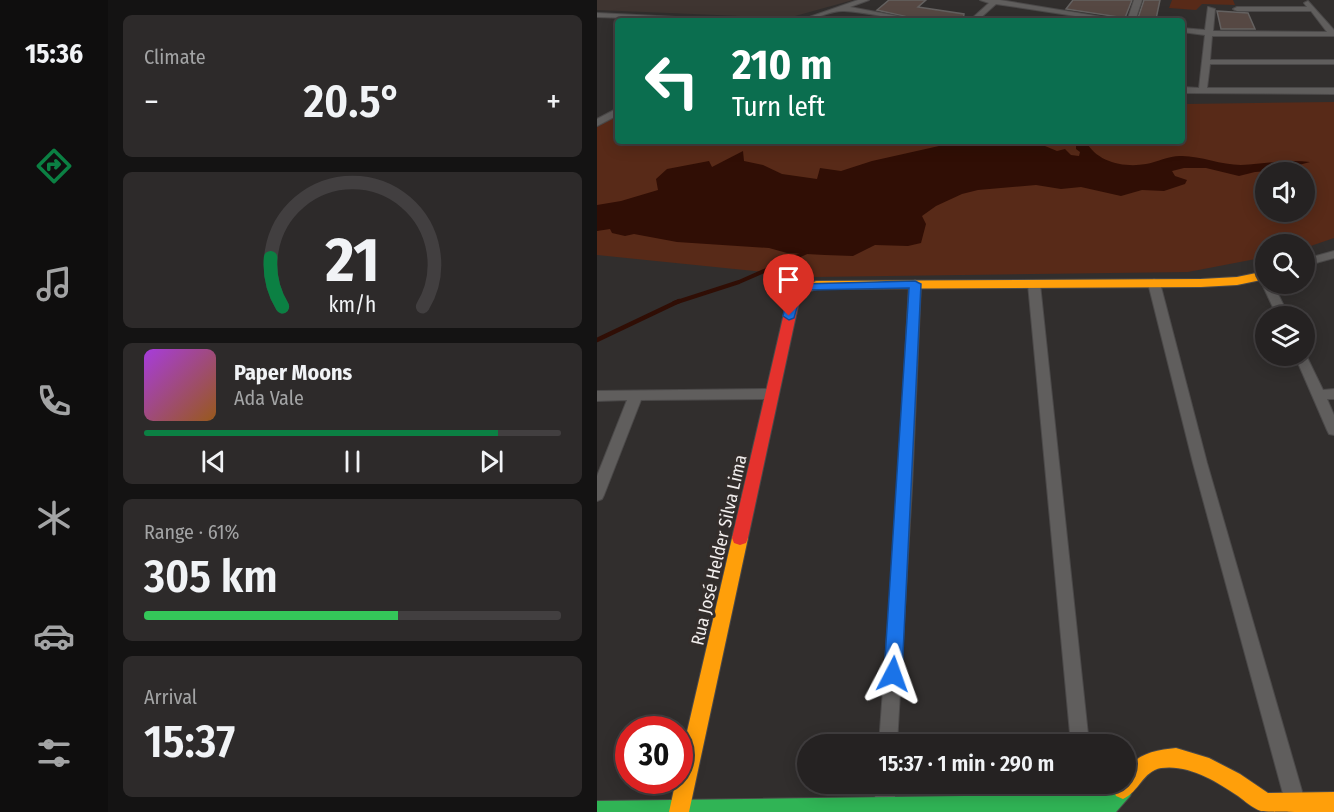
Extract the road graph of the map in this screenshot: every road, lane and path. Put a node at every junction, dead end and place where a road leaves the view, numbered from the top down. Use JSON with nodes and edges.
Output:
{"nodes":[{"id":1,"x":865,"y":0,"type":"edge"},
{"id":2,"x":984,"y":0,"type":"edge"},
{"id":3,"x":1138,"y":0,"type":"edge"},
{"id":4,"x":1305,"y":0,"type":"edge"},
{"id":5,"x":995,"y":1,"type":"edge"},
{"id":6,"x":841,"y":8,"type":"junction"},
{"id":7,"x":1211,"y":9,"type":"dead end"},
{"id":8,"x":1237,"y":9,"type":"dead end"},
{"id":9,"x":1312,"y":9,"type":"junction"},
{"id":10,"x":597,"y":15,"type":"edge"},
{"id":11,"x":656,"y":18,"type":"edge"},
{"id":12,"x":812,"y":18,"type":"edge"},
{"id":13,"x":901,"y":18,"type":"edge"},
{"id":14,"x":976,"y":18,"type":"edge"},
{"id":15,"x":1104,"y":18,"type":"edge"},
{"id":16,"x":1132,"y":18,"type":"edge"},
{"id":17,"x":1185,"y":30,"type":"edge"},
{"id":18,"x":1208,"y":34,"type":"junction"},
{"id":19,"x":1333,"y":34,"type":"edge"},
{"id":20,"x":1205,"y":62,"type":"junction"},
{"id":21,"x":1334,"y":62,"type":"edge"},
{"id":22,"x":1185,"y":90,"type":"edge"},
{"id":23,"x":1203,"y":90,"type":"junction"},
{"id":24,"x":1334,"y":91,"type":"edge"},
{"id":25,"x":615,"y":113,"type":"edge"},
{"id":26,"x":597,"y":123,"type":"edge"},
{"id":27,"x":1334,"y":254,"type":"edge"},
{"id":28,"x":1315,"y":260,"type":"edge"},
{"id":29,"x":1255,"y":279,"type":"edge"},
{"id":30,"x":1154,"y":283,"type":"junction"},
{"id":31,"x":915,"y":284,"type":"junction"},
{"id":32,"x":1034,"y":284,"type":"junction"},
{"id":33,"x":1305,"y":366,"type":"edge"},
{"id":34,"x":772,"y":394,"type":"junction"},
{"id":35,"x":1334,"y":394,"type":"edge"},
{"id":36,"x":636,"y":395,"type":"junction"},
{"id":37,"x":1318,"y":395,"type":"junction"},
{"id":38,"x":597,"y":396,"type":"edge"},
{"id":39,"x":1334,"y":430,"type":"edge"},
{"id":40,"x":597,"y":495,"type":"edge"},
{"id":41,"x":889,"y":734,"type":"edge"},
{"id":42,"x":1079,"y":734,"type":"edge"},
{"id":43,"x":885,"y":794,"type":"edge"},
{"id":44,"x":1334,"y":802,"type":"edge"},
{"id":45,"x":1297,"y":807,"type":"edge"},
{"id":46,"x":1086,"y":808,"type":"edge"},
{"id":47,"x":1115,"y":808,"type":"edge"},
{"id":48,"x":1262,"y":808,"type":"edge"},
{"id":49,"x":884,"y":809,"type":"edge"},
{"id":50,"x":680,"y":810,"type":"edge"},
{"id":51,"x":597,"y":811,"type":"edge"}],
"edges":[{"from":1,"to":6,"type":"street"},
{"from":2,"to":5,"type":"street"},
{"from":3,"to":16,"type":"street"},
{"from":4,"to":9,"type":"street"},
{"from":5,"to":14,"type":"street"},
{"from":5,"to":15,"type":"street"},
{"from":6,"to":12,"type":"street"},
{"from":6,"to":13,"type":"street"},
{"from":7,"to":18,"type":"street"},
{"from":8,"to":9,"type":"street"},
{"from":9,"to":19,"type":"street"},
{"from":10,"to":11,"type":"street"},
{"from":17,"to":18,"type":"street"},
{"from":18,"to":19,"type":"street"},
{"from":18,"to":20,"type":"street"},
{"from":20,"to":21,"type":"street"},
{"from":20,"to":23,"type":"street"},
{"from":22,"to":23,"type":"street"},
{"from":23,"to":24,"type":"street"},
{"from":25,"to":26,"type":"street"},
{"from":27,"to":28,"type":"street"},
{"from":29,"to":30,"type":"street"},
{"from":30,"to":32,"type":"street"},
{"from":30,"to":45,"type":"street"},
{"from":31,"to":32,"type":"street"},
{"from":31,"to":34,"type":"street","name":"Rua José Helder Silva Lima"},
{"from":31,"to":41,"type":"street"},
{"from":32,"to":42,"type":"street"},
{"from":33,"to":37,"type":"street"},
{"from":34,"to":36,"type":"street"},
{"from":34,"to":50,"type":"street","name":"Rua José Helder Silva Lima"},
{"from":35,"to":37,"type":"street"},
{"from":36,"to":38,"type":"street"},
{"from":36,"to":40,"type":"street"},
{"from":37,"to":39,"type":"street"},
{"from":43,"to":49,"type":"street"},
{"from":44,"to":45,"type":"street"},
{"from":45,"to":48,"type":"street"},
{"from":46,"to":47,"type":"street"},
{"from":46,"to":49,"type":"street"},
{"from":47,"to":48,"type":"street"},
{"from":49,"to":50,"type":"street"},
{"from":50,"to":51,"type":"street"}]}
